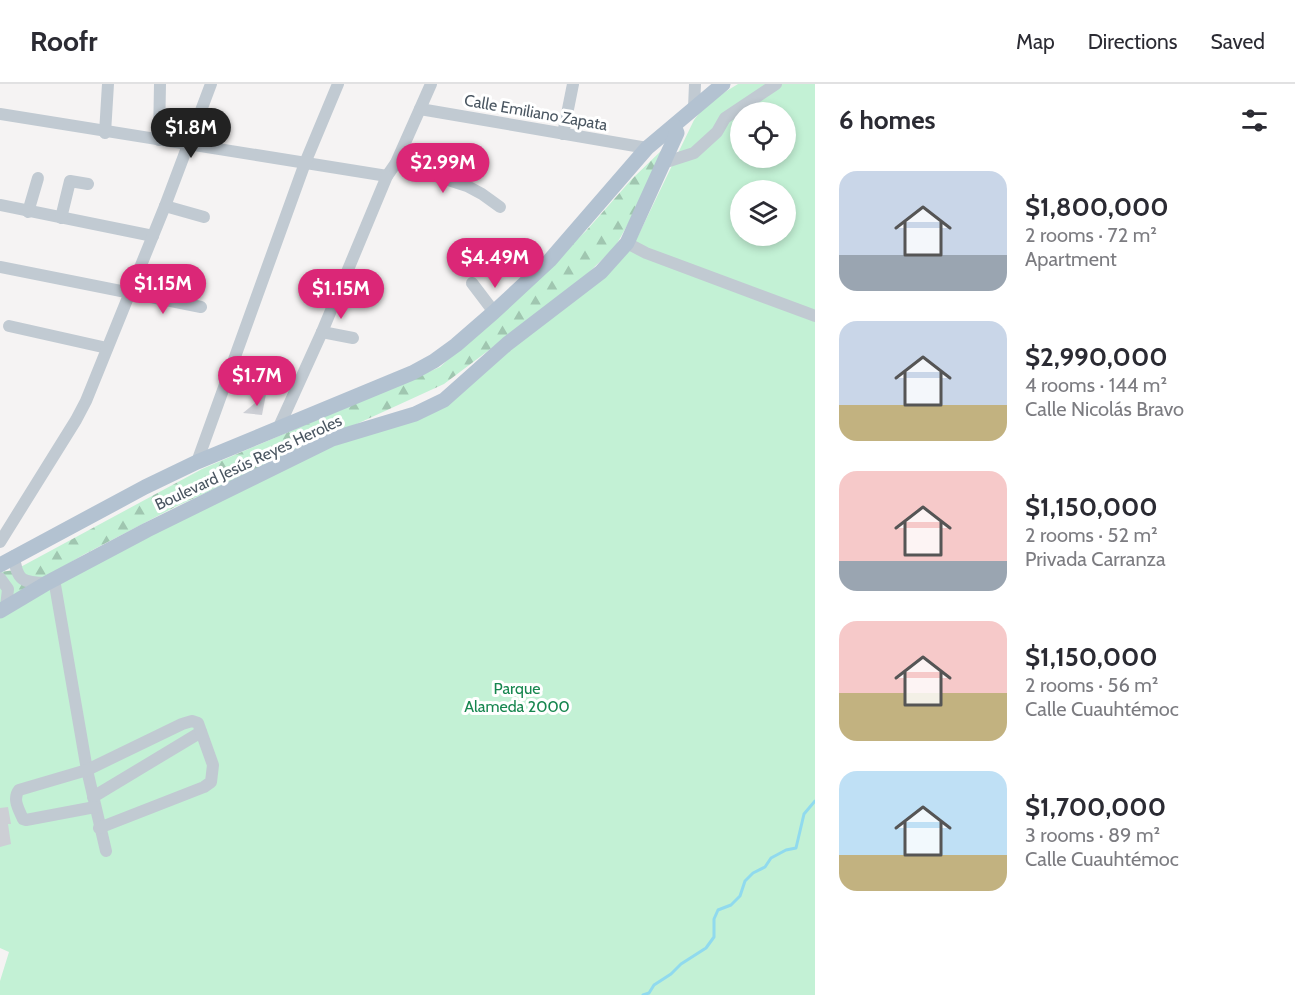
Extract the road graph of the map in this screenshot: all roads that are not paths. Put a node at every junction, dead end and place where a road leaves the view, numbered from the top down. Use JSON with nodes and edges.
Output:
{"nodes":[{"id":1,"x":108,"y":84,"type":"edge"},
{"id":2,"x":160,"y":84,"type":"edge"},
{"id":3,"x":211,"y":84,"type":"edge"},
{"id":4,"x":338,"y":84,"type":"edge"},
{"id":5,"x":431,"y":84,"type":"edge"},
{"id":6,"x":573,"y":84,"type":"edge"},
{"id":7,"x":695,"y":84,"type":"edge"},
{"id":8,"x":723,"y":84,"type":"edge"},
{"id":9,"x":776,"y":84,"type":"edge"},
{"id":10,"x":694,"y":108,"type":"junction"},
{"id":11,"x":420,"y":109,"type":"junction"},
{"id":12,"x":0,"y":114,"type":"edge"},
{"id":13,"x":674,"y":126,"type":"junction"},
{"id":14,"x":105,"y":133,"type":"junction"},
{"id":15,"x":563,"y":134,"type":"junction"},
{"id":16,"x":159,"y":140,"type":"junction"},
{"id":17,"x":190,"y":143,"type":"junction"},
{"id":18,"x":647,"y":148,"type":"junction"},
{"id":19,"x":305,"y":163,"type":"junction"},
{"id":20,"x":396,"y":163,"type":"junction"},
{"id":21,"x":663,"y":163,"type":"junction"},
{"id":22,"x":387,"y":176,"type":"junction"},
{"id":23,"x":38,"y":178,"type":"dead end"},
{"id":24,"x":88,"y":184,"type":"dead end"},
{"id":25,"x":0,"y":205,"type":"edge"},
{"id":26,"x":165,"y":206,"type":"junction"},
{"id":27,"x":500,"y":207,"type":"dead end"},
{"id":28,"x":28,"y":212,"type":"junction"},
{"id":29,"x":204,"y":217,"type":"dead end"},
{"id":30,"x":62,"y":218,"type":"junction"},
{"id":31,"x":153,"y":237,"type":"junction"},
{"id":32,"x":627,"y":243,"type":"junction"},
{"id":33,"x":0,"y":267,"type":"edge"},
{"id":34,"x":472,"y":283,"type":"dead end"},
{"id":35,"x":130,"y":294,"type":"junction"},
{"id":36,"x":201,"y":307,"type":"dead end"},
{"id":37,"x":494,"y":312,"type":"junction"},
{"id":38,"x":815,"y":316,"type":"edge"},
{"id":39,"x":9,"y":326,"type":"dead end"},
{"id":40,"x":322,"y":332,"type":"junction"},
{"id":41,"x":353,"y":338,"type":"dead end"},
{"id":42,"x":107,"y":348,"type":"junction"},
{"id":43,"x":278,"y":429,"type":"junction"},
{"id":44,"x":197,"y":462,"type":"junction"},
{"id":45,"x":4,"y":528,"type":"edge"},
{"id":46,"x":0,"y":542,"type":"edge"},
{"id":47,"x":15,"y":556,"type":"junction"},
{"id":48,"x":0,"y":566,"type":"edge"},
{"id":49,"x":0,"y":578,"type":"edge"},
{"id":50,"x":50,"y":581,"type":"junction"},
{"id":51,"x":3,"y":609,"type":"edge"},
{"id":52,"x":201,"y":732,"type":"junction"},
{"id":53,"x":87,"y":770,"type":"junction"},
{"id":54,"x":94,"y":802,"type":"junction"},
{"id":55,"x":99,"y":828,"type":"junction"},
{"id":56,"x":106,"y":851,"type":"dead end"}],
"edges":[{"from":1,"to":14,"type":"street"},
{"from":2,"to":16,"type":"street"},
{"from":3,"to":17,"type":"street"},
{"from":4,"to":19,"type":"street"},
{"from":5,"to":11,"type":"street"},
{"from":6,"to":15,"type":"street"},
{"from":7,"to":10,"type":"street"},
{"from":8,"to":10,"type":"main road","name":"Boulevard Jesús Reyes Heroles"},
{"from":9,"to":21,"type":"street"},
{"from":10,"to":13,"type":"main road","name":"Boulevard Jesús Reyes Heroles"},
{"from":11,"to":15,"type":"street","name":"Calle Emiliano Zapata"},
{"from":11,"to":20,"type":"street"},
{"from":12,"to":14,"type":"street"},
{"from":13,"to":18,"type":"main road","name":"Boulevard Jesús Reyes Heroles"},
{"from":13,"to":21,"type":"main road","name":"Boulevard Jesús Reyes Heroles"},
{"from":14,"to":16,"type":"street"},
{"from":15,"to":18,"type":"street","name":"Calle Emiliano Zapata"},
{"from":16,"to":17,"type":"street"},
{"from":17,"to":19,"type":"street"},
{"from":17,"to":26,"type":"street"},
{"from":18,"to":37,"type":"main road","name":"Boulevard Jesús Reyes Heroles"},
{"from":19,"to":22,"type":"street"},
{"from":19,"to":44,"type":"street"},
{"from":20,"to":22,"type":"street"},
{"from":20,"to":27,"type":"street"},
{"from":21,"to":32,"type":"main road","name":"Boulevard Jesús Reyes Heroles"},
{"from":22,"to":40,"type":"street"},
{"from":23,"to":28,"type":"street"},
{"from":24,"to":30,"type":"street"},
{"from":25,"to":28,"type":"street"},
{"from":26,"to":29,"type":"street"},
{"from":26,"to":31,"type":"street"},
{"from":28,"to":30,"type":"street"},
{"from":30,"to":31,"type":"street"},
{"from":31,"to":35,"type":"street"},
{"from":32,"to":38,"type":"street"},
{"from":32,"to":50,"type":"main road","name":"Boulevard Jesús Reyes Heroles"},
{"from":33,"to":35,"type":"street"},
{"from":34,"to":37,"type":"street"},
{"from":35,"to":36,"type":"street"},
{"from":35,"to":42,"type":"street"},
{"from":37,"to":43,"type":"main road","name":"Boulevard Jesús Reyes Heroles"},
{"from":39,"to":42,"type":"street"},
{"from":40,"to":41,"type":"street"},
{"from":40,"to":43,"type":"street"},
{"from":42,"to":45,"type":"street"},
{"from":43,"to":44,"type":"main road","name":"Boulevard Jesús Reyes Heroles"},
{"from":44,"to":47,"type":"main road","name":"Boulevard Jesús Reyes Heroles"},
{"from":45,"to":46,"type":"street"},
{"from":47,"to":48,"type":"main road","name":"Boulevard Jesús Reyes Heroles"},
{"from":47,"to":50,"type":"street"},
{"from":49,"to":51,"type":"street"},
{"from":50,"to":51,"type":"main road","name":"Boulevard Jesús Reyes Heroles"},
{"from":50,"to":53,"type":"street"},
{"from":52,"to":53,"type":"street"},
{"from":52,"to":54,"type":"street"},
{"from":52,"to":55,"type":"street"},
{"from":53,"to":54,"type":"street"},
{"from":53,"to":54,"type":"street"},
{"from":54,"to":55,"type":"street"},
{"from":55,"to":56,"type":"street"}]}
